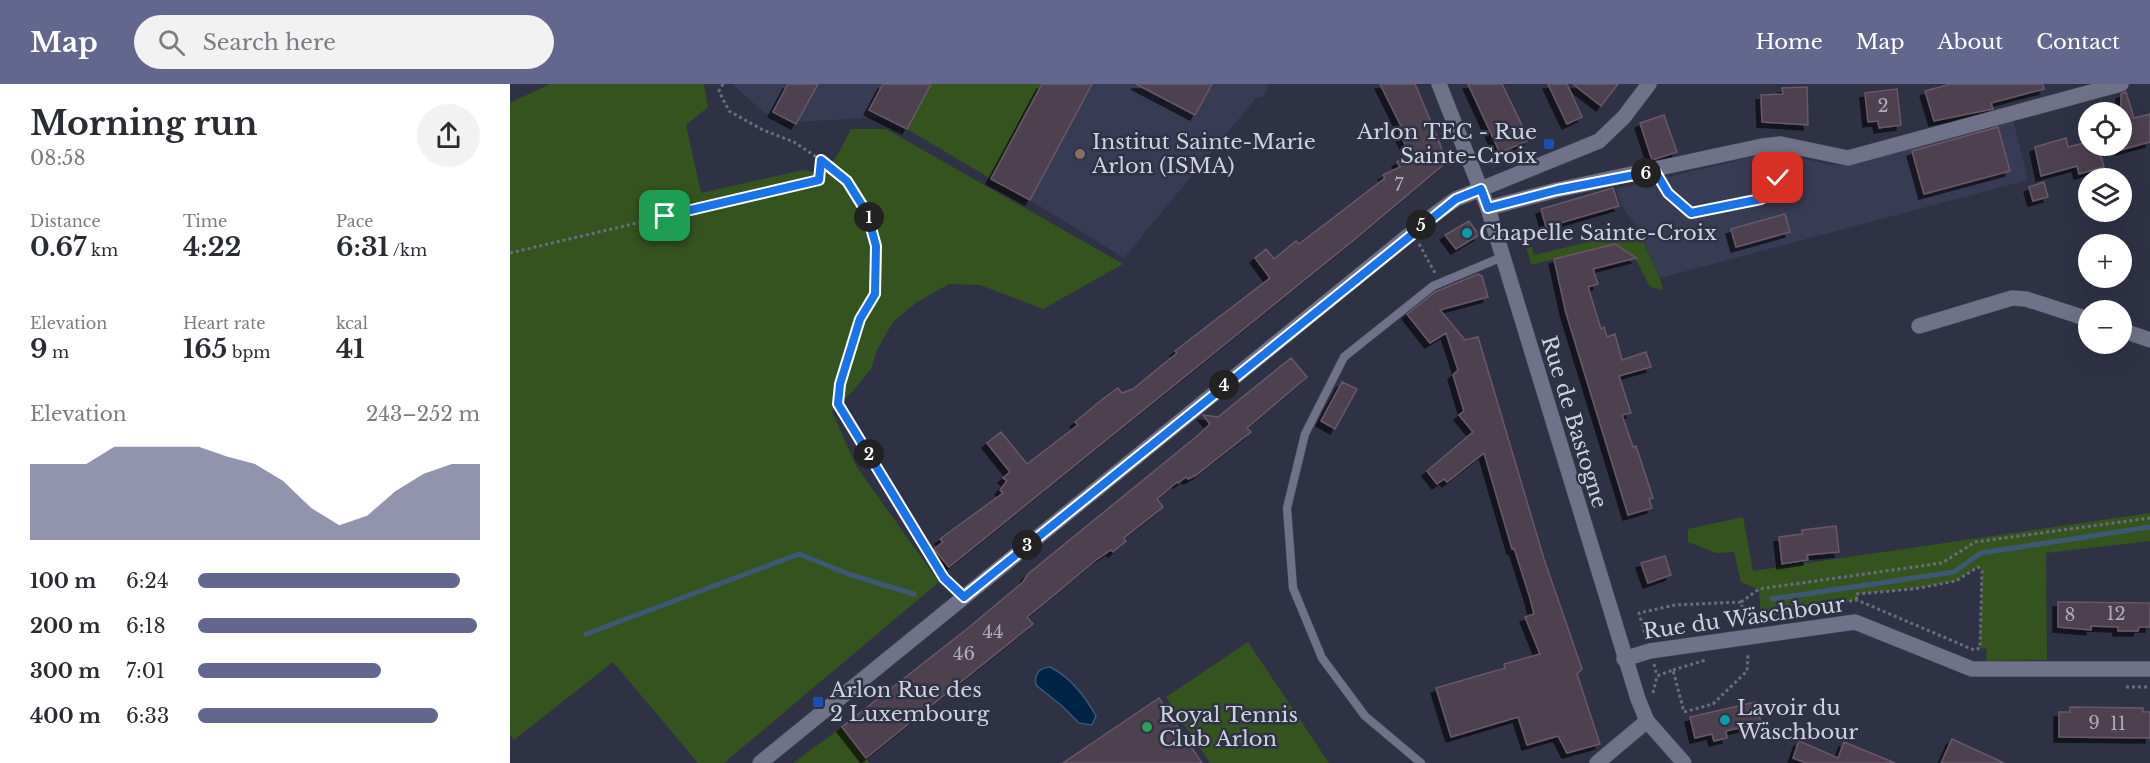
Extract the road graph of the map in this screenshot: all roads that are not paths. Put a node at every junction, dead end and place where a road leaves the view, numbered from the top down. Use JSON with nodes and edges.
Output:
{"nodes":[{"id":1,"x":1439,"y":84,"type":"edge"},
{"id":2,"x":1649,"y":84,"type":"edge"},
{"id":3,"x":2121,"y":84,"type":"edge"},
{"id":4,"x":1781,"y":144,"type":"junction"},
{"id":5,"x":1655,"y":171,"type":"junction"},
{"id":6,"x":1481,"y":189,"type":"junction"},
{"id":7,"x":1488,"y":208,"type":"junction"},
{"id":8,"x":1502,"y":257,"type":"junction"},
{"id":9,"x":2078,"y":316,"type":"edge"},
{"id":10,"x":1919,"y":326,"type":"dead end"},
{"id":11,"x":2132,"y":334,"type":"edge"},
{"id":12,"x":2150,"y":340,"type":"edge"},
{"id":13,"x":1624,"y":659,"type":"junction"},
{"id":14,"x":2150,"y":669,"type":"edge"},
{"id":15,"x":1647,"y":722,"type":"junction"},
{"id":16,"x":760,"y":763,"type":"edge"},
{"id":17,"x":1421,"y":763,"type":"edge"},
{"id":18,"x":1597,"y":763,"type":"edge"},
{"id":19,"x":1683,"y":763,"type":"edge"}],
"edges":[{"from":1,"to":6,"type":"street","name":"Rue de Bastogne"},
{"from":2,"to":6,"type":"street"},
{"from":3,"to":4,"type":"street"},
{"from":4,"to":5,"type":"street"},
{"from":4,"to":5,"type":"lane"},
{"from":5,"to":7,"type":"street"},
{"from":6,"to":7,"type":"street","name":"Rue de Bastogne"},
{"from":6,"to":16,"type":"street"},
{"from":7,"to":8,"type":"street","name":"Rue de Bastogne"},
{"from":8,"to":13,"type":"street","name":"Rue de Bastogne"},
{"from":8,"to":17,"type":"lane"},
{"from":9,"to":10,"type":"street"},
{"from":11,"to":12,"type":"street"},
{"from":13,"to":14,"type":"street","name":"Rue du Wäschbour"},
{"from":13,"to":15,"type":"street","name":"Rue de Bastogne"},
{"from":15,"to":18,"type":"street"},
{"from":15,"to":19,"type":"street","name":"Rue de Bastogne"}]}
